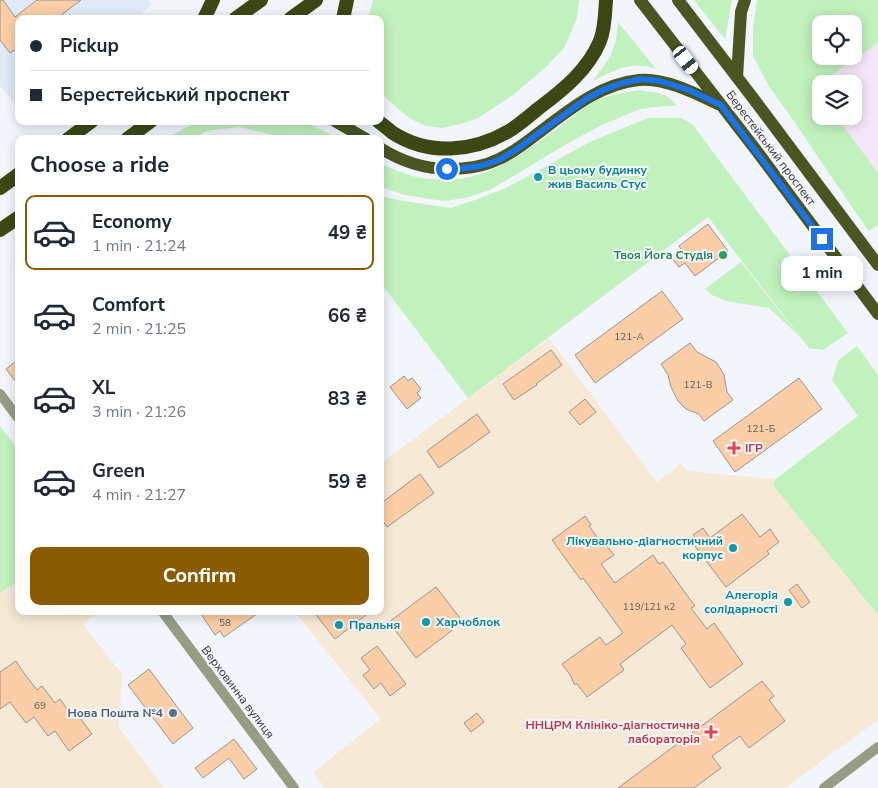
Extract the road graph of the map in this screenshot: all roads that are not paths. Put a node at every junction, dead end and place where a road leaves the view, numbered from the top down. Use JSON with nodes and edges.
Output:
{"nodes":[{"id":1,"x":213,"y":0,"type":"edge"},
{"id":2,"x":261,"y":0,"type":"edge"},
{"id":3,"x":316,"y":0,"type":"edge"},
{"id":4,"x":347,"y":0,"type":"edge"},
{"id":5,"x":606,"y":0,"type":"edge"},
{"id":6,"x":640,"y":0,"type":"edge"},
{"id":7,"x":678,"y":0,"type":"edge"},
{"id":8,"x":745,"y":0,"type":"edge"},
{"id":9,"x":206,"y":15,"type":"edge"},
{"id":10,"x":240,"y":15,"type":"edge"},
{"id":11,"x":295,"y":15,"type":"edge"},
{"id":12,"x":344,"y":15,"type":"edge"},
{"id":13,"x":737,"y":77,"type":"junction"},
{"id":14,"x":721,"y":105,"type":"junction"},
{"id":15,"x":87,"y":125,"type":"edge"},
{"id":16,"x":146,"y":125,"type":"edge"},
{"id":17,"x":342,"y":125,"type":"edge"},
{"id":18,"x":383,"y":125,"type":"edge"},
{"id":19,"x":73,"y":135,"type":"edge"},
{"id":20,"x":132,"y":135,"type":"edge"},
{"id":21,"x":359,"y":135,"type":"edge"},
{"id":22,"x":384,"y":150,"type":"edge"},
{"id":23,"x":15,"y":177,"type":"edge"},
{"id":24,"x":0,"y":188,"type":"edge"},
{"id":25,"x":15,"y":219,"type":"edge"},
{"id":26,"x":0,"y":230,"type":"edge"},
{"id":27,"x":878,"y":265,"type":"edge"},
{"id":28,"x":878,"y":314,"type":"edge"},
{"id":29,"x":0,"y":394,"type":"edge"},
{"id":30,"x":15,"y":414,"type":"edge"},
{"id":31,"x":165,"y":615,"type":"edge"},
{"id":32,"x":878,"y":747,"type":"edge"},
{"id":33,"x":294,"y":788,"type":"edge"},
{"id":34,"x":824,"y":788,"type":"edge"}],
"edges":[{"from":1,"to":9,"type":"highway"},
{"from":2,"to":10,"type":"highway"},
{"from":3,"to":11,"type":"highway"},
{"from":4,"to":12,"type":"highway"},
{"from":5,"to":18,"type":"highway"},
{"from":6,"to":14,"type":"main road","name":"Берестейський проспект"},
{"from":7,"to":13,"type":"main road","name":"Берестейський проспект"},
{"from":8,"to":13,"type":"main road"},
{"from":13,"to":27,"type":"main road","name":"Берестейський проспект"},
{"from":14,"to":22,"type":"main road"},
{"from":14,"to":28,"type":"main road","name":"Берестейський проспект"},
{"from":15,"to":19,"type":"highway"},
{"from":16,"to":20,"type":"highway"},
{"from":17,"to":21,"type":"main road"},
{"from":23,"to":24,"type":"highway"},
{"from":25,"to":26,"type":"highway"},
{"from":29,"to":30,"type":"street"},
{"from":31,"to":33,"type":"street","name":"Верховинна вулиця"},
{"from":32,"to":34,"type":"street"}]}
